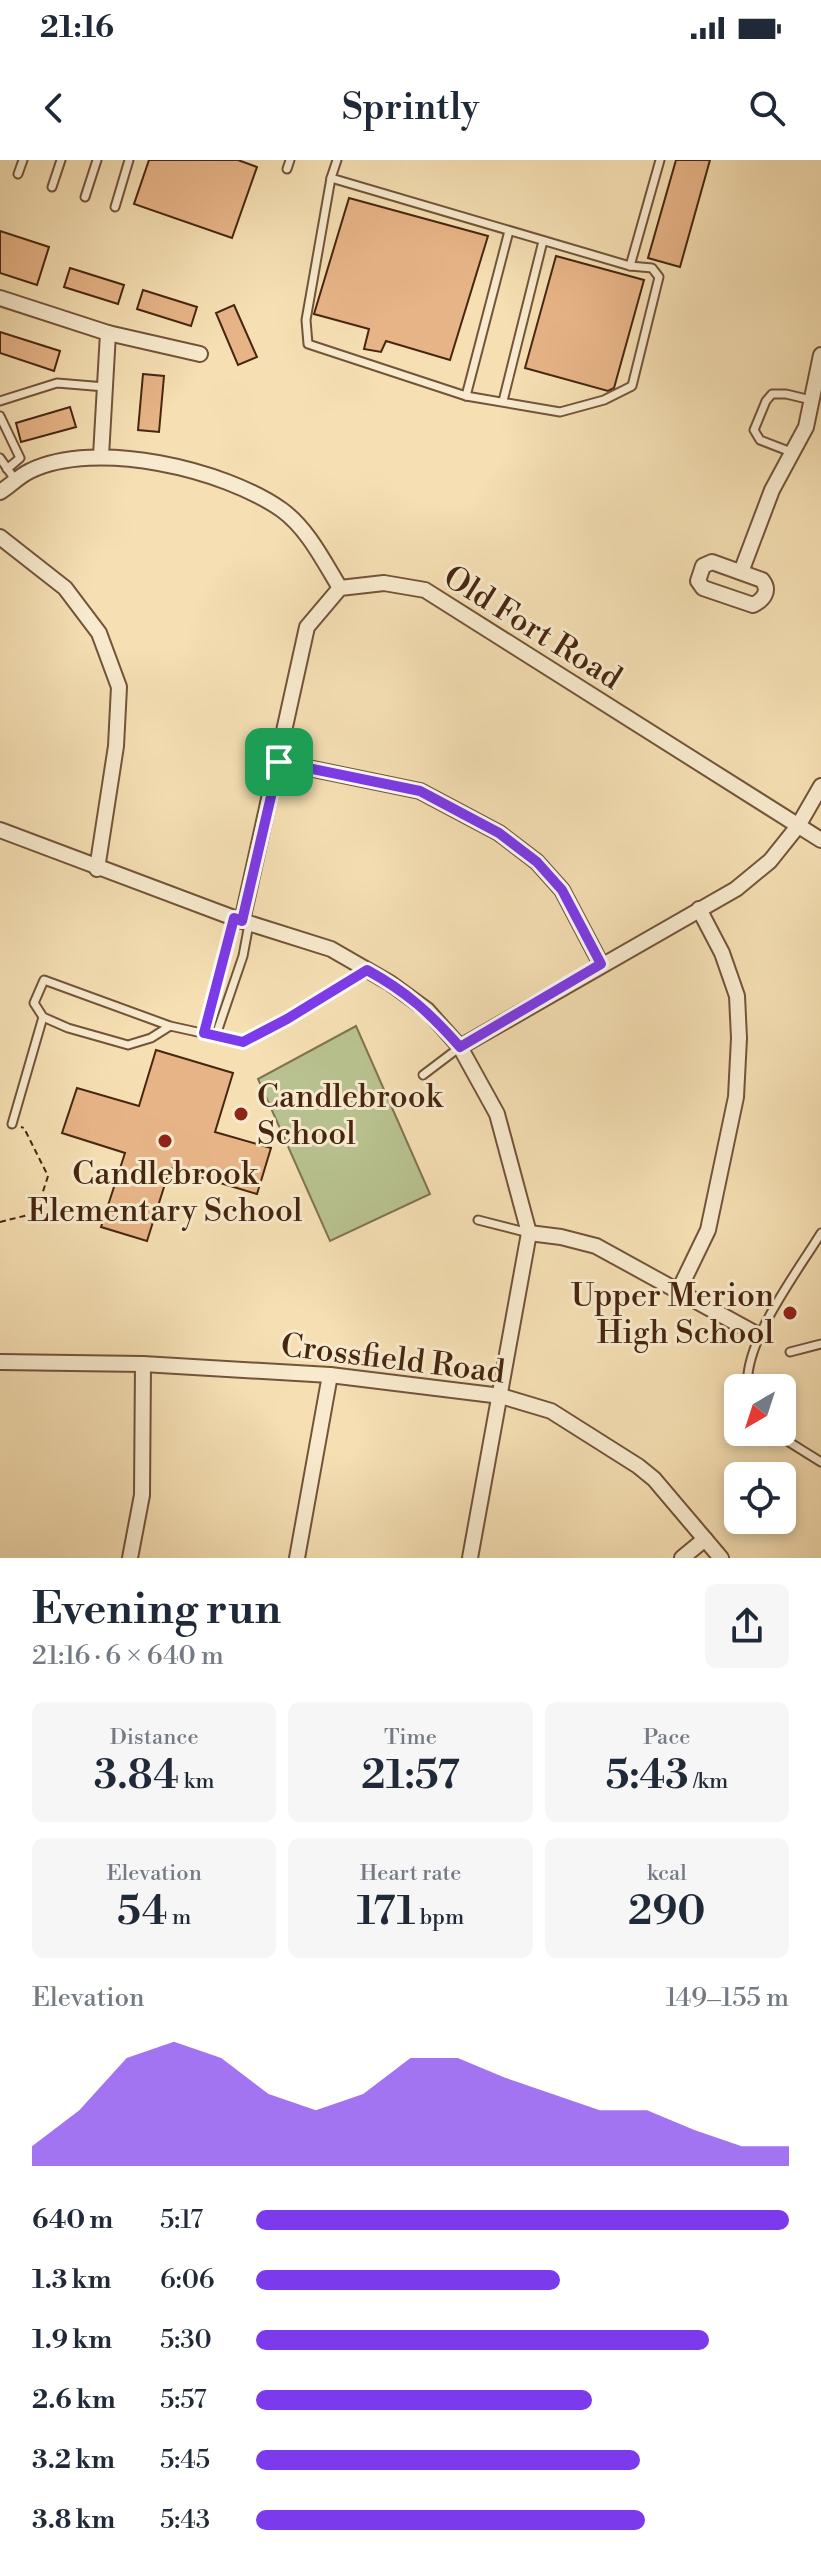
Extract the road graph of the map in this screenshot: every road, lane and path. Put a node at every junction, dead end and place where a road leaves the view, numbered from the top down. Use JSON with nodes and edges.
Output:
{"nodes":[{"id":1,"x":23,"y":160,"type":"edge"},
{"id":2,"x":61,"y":160,"type":"edge"},
{"id":3,"x":97,"y":160,"type":"edge"},
{"id":4,"x":129,"y":160,"type":"edge"},
{"id":5,"x":290,"y":160,"type":"edge"},
{"id":6,"x":337,"y":160,"type":"edge"},
{"id":7,"x":660,"y":160,"type":"edge"},
{"id":8,"x":287,"y":169,"type":"dead end"},
{"id":9,"x":18,"y":174,"type":"dead end"},
{"id":10,"x":331,"y":178,"type":"junction"},
{"id":11,"x":52,"y":187,"type":"dead end"},
{"id":12,"x":85,"y":197,"type":"dead end"},
{"id":13,"x":115,"y":207,"type":"dead end"},
{"id":14,"x":509,"y":231,"type":"junction"},
{"id":15,"x":543,"y":241,"type":"junction"},
{"id":16,"x":630,"y":266,"type":"junction"},
{"id":17,"x":0,"y":298,"type":"edge"},
{"id":18,"x":108,"y":333,"type":"junction"},
{"id":19,"x":200,"y":354,"type":"dead end"},
{"id":20,"x":821,"y":355,"type":"edge"},
{"id":21,"x":105,"y":387,"type":"junction"},
{"id":22,"x":466,"y":396,"type":"junction"},
{"id":23,"x":811,"y":400,"type":"junction"},
{"id":24,"x":0,"y":401,"type":"edge"},
{"id":25,"x":503,"y":401,"type":"junction"},
{"id":26,"x":0,"y":416,"type":"edge"},
{"id":27,"x":792,"y":453,"type":"junction"},
{"id":28,"x":101,"y":456,"type":"junction"},
{"id":29,"x":0,"y":458,"type":"edge"},
{"id":30,"x":11,"y":475,"type":"junction"},
{"id":31,"x":0,"y":492,"type":"edge"},
{"id":32,"x":0,"y":537,"type":"edge"},
{"id":33,"x":741,"y":572,"type":"dead end"},
{"id":34,"x":340,"y":588,"type":"junction"},
{"id":35,"x":279,"y":762,"type":"junction"},
{"id":36,"x":821,"y":786,"type":"edge"},
{"id":37,"x":798,"y":826,"type":"junction"},
{"id":38,"x":0,"y":830,"type":"edge"},
{"id":39,"x":821,"y":840,"type":"edge"},
{"id":40,"x":97,"y":869,"type":"junction"},
{"id":41,"x":699,"y":909,"type":"junction"},
{"id":42,"x":242,"y":921,"type":"junction"},
{"id":43,"x":601,"y":964,"type":"junction"},
{"id":44,"x":367,"y":970,"type":"junction"},
{"id":45,"x":43,"y":1017,"type":"junction"},
{"id":46,"x":170,"y":1026,"type":"junction"},
{"id":47,"x":204,"y":1033,"type":"junction"},
{"id":48,"x":216,"y":1035,"type":"junction"},
{"id":49,"x":460,"y":1047,"type":"junction"},
{"id":50,"x":423,"y":1075,"type":"dead end"},
{"id":51,"x":12,"y":1124,"type":"joint"},
{"id":52,"x":478,"y":1220,"type":"dead end"},
{"id":53,"x":0,"y":1222,"type":"edge"},
{"id":54,"x":529,"y":1233,"type":"junction"},
{"id":55,"x":821,"y":1233,"type":"edge"},
{"id":56,"x":679,"y":1290,"type":"junction"},
{"id":57,"x":758,"y":1335,"type":"junction"},
{"id":58,"x":821,"y":1344,"type":"edge"},
{"id":59,"x":790,"y":1352,"type":"dead end"},
{"id":60,"x":0,"y":1362,"type":"edge"},
{"id":61,"x":143,"y":1364,"type":"junction"},
{"id":62,"x":748,"y":1374,"type":"edge"},
{"id":63,"x":330,"y":1375,"type":"junction"},
{"id":64,"x":501,"y":1396,"type":"junction"},
{"id":65,"x":795,"y":1446,"type":"edge"},
{"id":66,"x":821,"y":1462,"type":"edge"},
{"id":67,"x":705,"y":1539,"type":"junction"},
{"id":68,"x":130,"y":1558,"type":"edge"},
{"id":69,"x":297,"y":1558,"type":"edge"},
{"id":70,"x":470,"y":1558,"type":"edge"},
{"id":71,"x":682,"y":1558,"type":"edge"},
{"id":72,"x":721,"y":1558,"type":"edge"}],
"edges":[{"from":1,"to":9,"type":"lane"},
{"from":2,"to":11,"type":"lane"},
{"from":3,"to":12,"type":"lane"},
{"from":4,"to":13,"type":"lane"},
{"from":5,"to":8,"type":"lane"},
{"from":6,"to":10,"type":"lane"},
{"from":7,"to":16,"type":"lane"},
{"from":10,"to":14,"type":"lane"},
{"from":10,"to":22,"type":"lane"},
{"from":14,"to":15,"type":"lane"},
{"from":14,"to":22,"type":"lane"},
{"from":15,"to":16,"type":"lane"},
{"from":15,"to":25,"type":"lane"},
{"from":16,"to":25,"type":"lane"},
{"from":17,"to":18,"type":"street"},
{"from":18,"to":19,"type":"street"},
{"from":18,"to":21,"type":"street"},
{"from":20,"to":23,"type":"street"},
{"from":21,"to":24,"type":"lane"},
{"from":21,"to":28,"type":"street"},
{"from":22,"to":25,"type":"lane"},
{"from":23,"to":27,"type":"street"},
{"from":23,"to":27,"type":"lane"},
{"from":26,"to":30,"type":"lane"},
{"from":27,"to":33,"type":"street"},
{"from":28,"to":30,"type":"street"},
{"from":28,"to":34,"type":"street"},
{"from":29,"to":30,"type":"lane"},
{"from":30,"to":31,"type":"street"},
{"from":32,"to":40,"type":"street"},
{"from":34,"to":35,"type":"street"},
{"from":34,"to":37,"type":"street","name":"Old Fort Road"},
{"from":35,"to":42,"type":"street"},
{"from":35,"to":43,"type":"street"},
{"from":36,"to":37,"type":"street"},
{"from":37,"to":39,"type":"street","name":"Old Fort Road"},
{"from":37,"to":41,"type":"street"},
{"from":38,"to":40,"type":"street"},
{"from":40,"to":42,"type":"street"},
{"from":41,"to":43,"type":"street"},
{"from":41,"to":56,"type":"street"},
{"from":42,"to":44,"type":"street"},
{"from":42,"to":47,"type":"lane"},
{"from":42,"to":48,"type":"lane"},
{"from":43,"to":49,"type":"street"},
{"from":44,"to":48,"type":"lane"},
{"from":44,"to":49,"type":"street"},
{"from":45,"to":46,"type":"lane"},
{"from":45,"to":46,"type":"lane"},
{"from":45,"to":51,"type":"lane"},
{"from":46,"to":47,"type":"lane"},
{"from":47,"to":48,"type":"lane"},
{"from":49,"to":50,"type":"lane"},
{"from":49,"to":54,"type":"street"},
{"from":51,"to":53,"type":"path"},
{"from":52,"to":54,"type":"lane"},
{"from":54,"to":56,"type":"street"},
{"from":54,"to":64,"type":"street"},
{"from":55,"to":57,"type":"lane"},
{"from":56,"to":57,"type":"street"},
{"from":57,"to":62,"type":"lane"},
{"from":58,"to":59,"type":"lane"},
{"from":60,"to":61,"type":"street","name":"Crossfield Road"},
{"from":61,"to":63,"type":"street","name":"Crossfield Road"},
{"from":61,"to":68,"type":"street"},
{"from":63,"to":64,"type":"street","name":"Crossfield Road"},
{"from":63,"to":69,"type":"street"},
{"from":64,"to":67,"type":"street","name":"Crossfield Road"},
{"from":64,"to":70,"type":"street"},
{"from":65,"to":66,"type":"lane"},
{"from":67,"to":71,"type":"street"},
{"from":67,"to":72,"type":"street","name":"Crossfield Road"}]}
